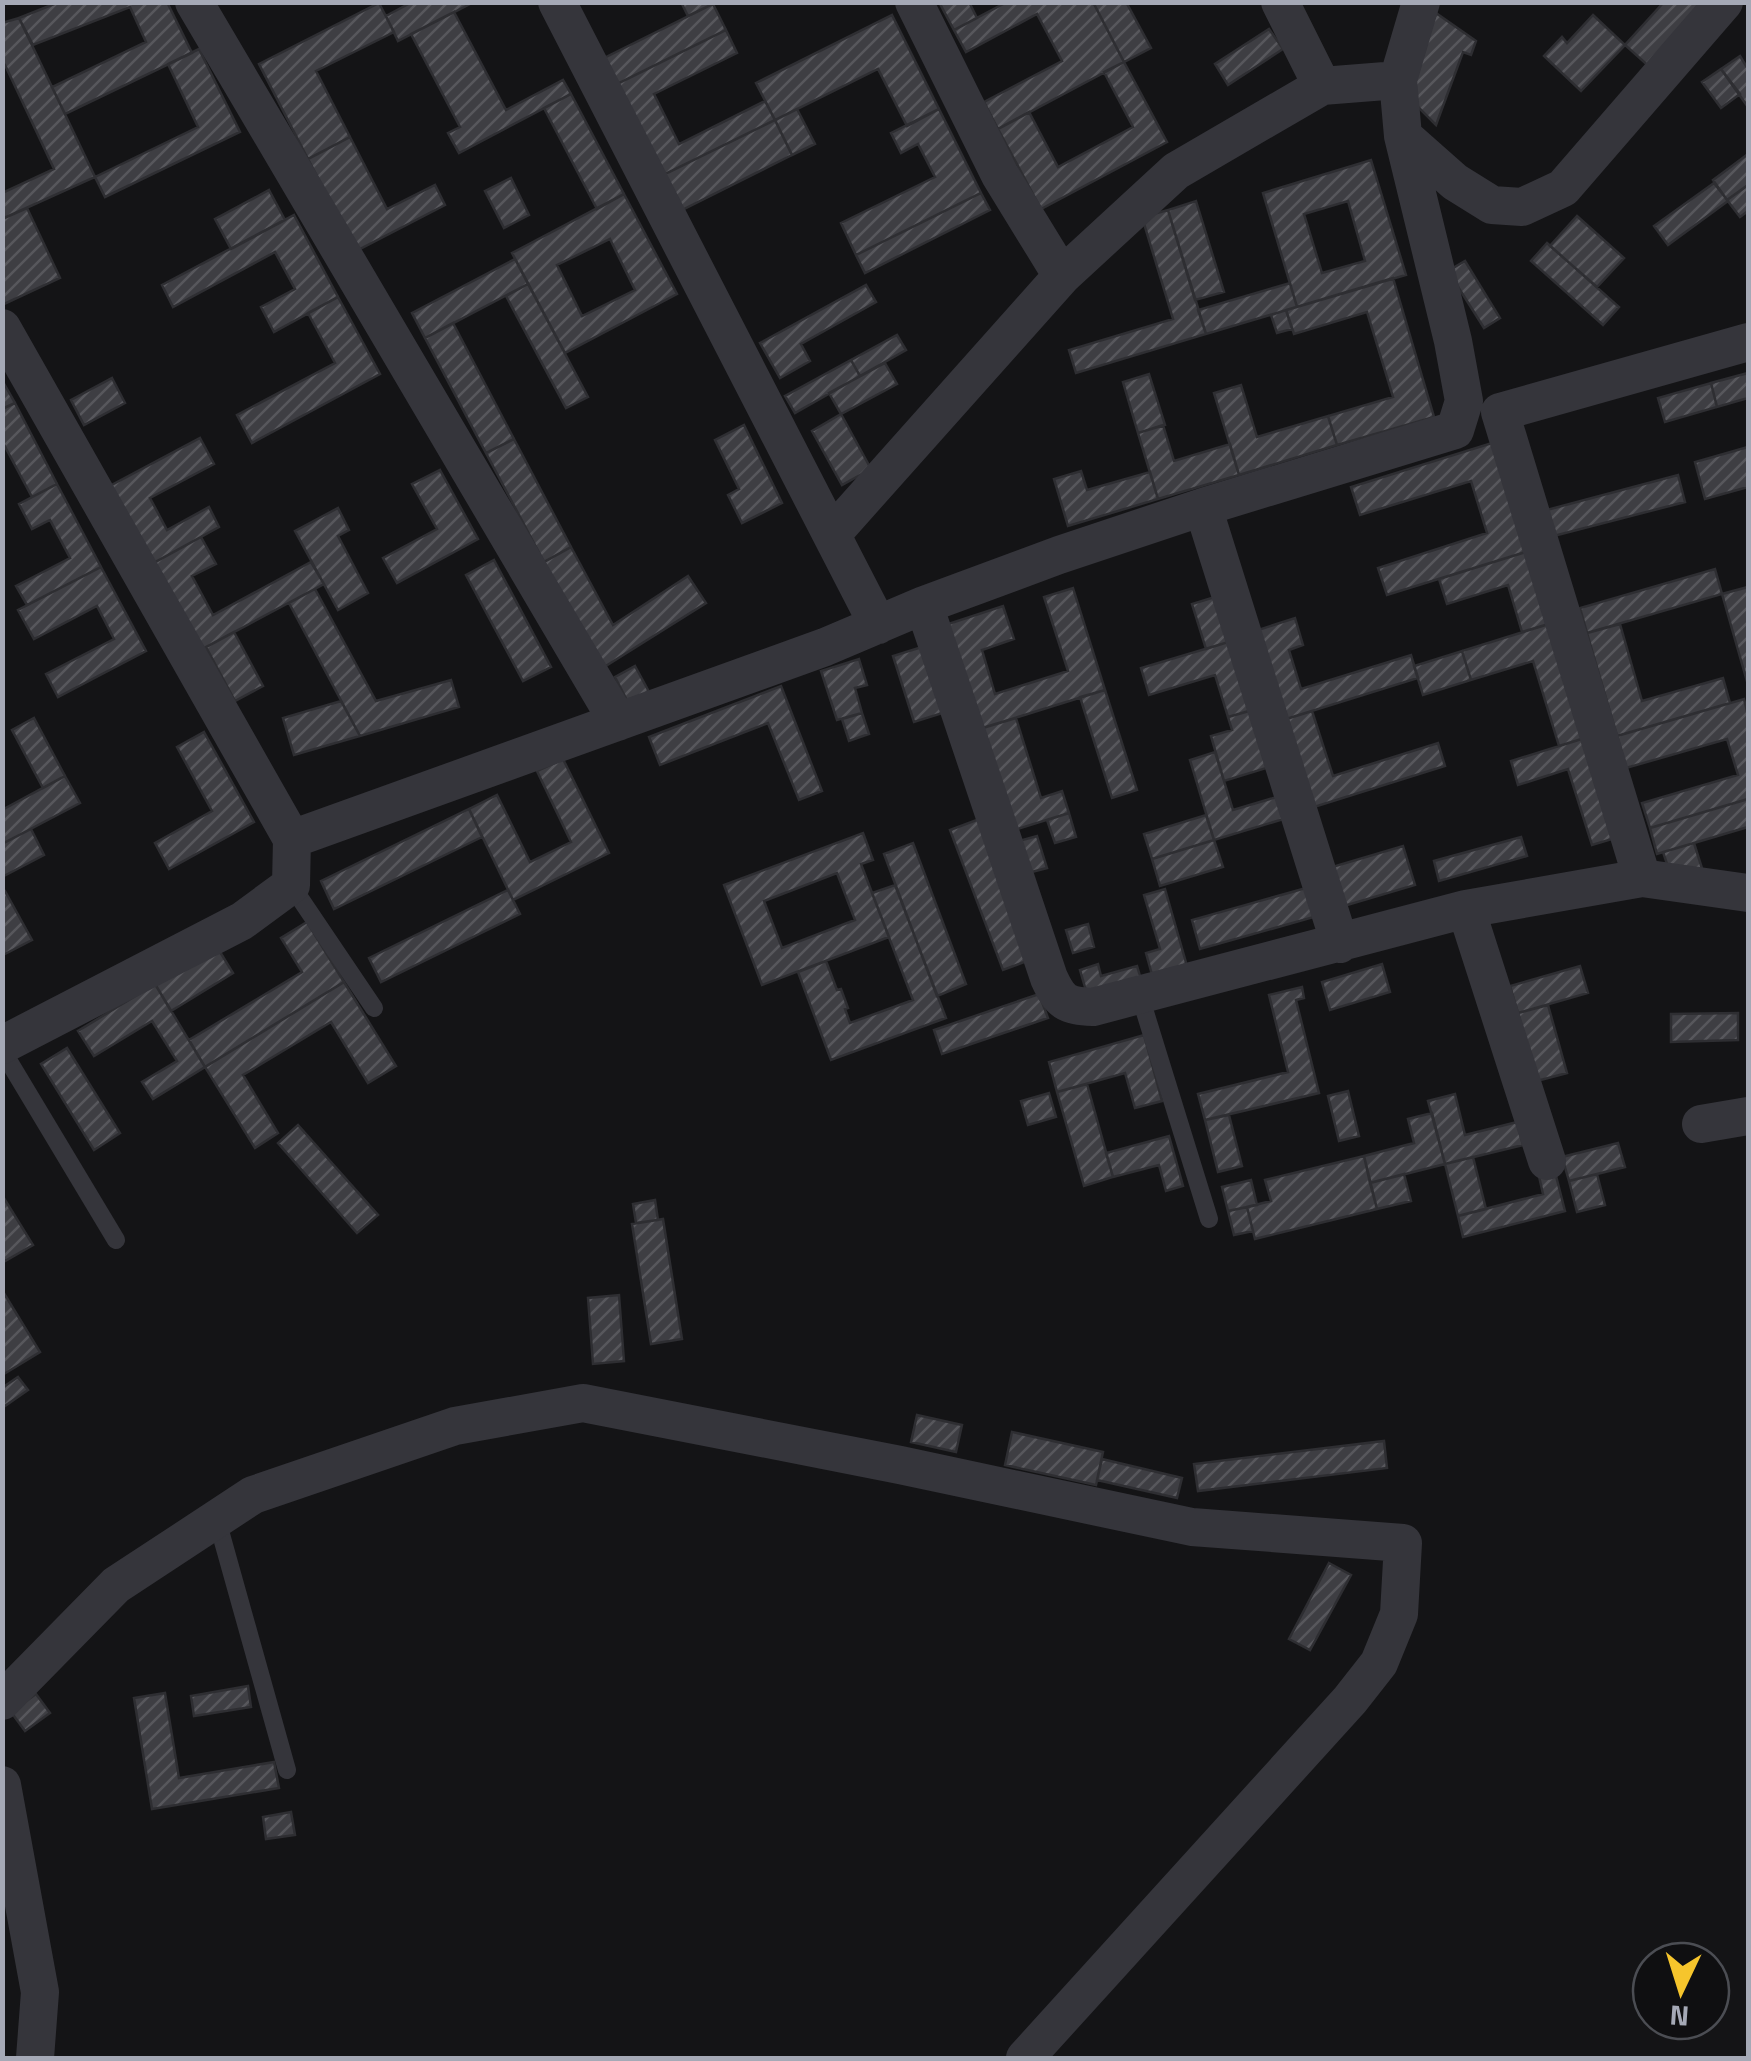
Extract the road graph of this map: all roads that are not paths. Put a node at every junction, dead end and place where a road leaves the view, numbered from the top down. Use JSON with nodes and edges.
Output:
{"nodes":[{"id":1,"x":194,"y":2,"type":"edge"},
{"id":2,"x":557,"y":2,"type":"edge"},
{"id":3,"x":914,"y":2,"type":"edge"},
{"id":4,"x":1280,"y":2,"type":"edge"},
{"id":5,"x":1421,"y":2,"type":"edge"},
{"id":6,"x":1724,"y":2,"type":"edge"},
{"id":7,"x":1398,"y":80,"type":"junction"},
{"id":8,"x":1322,"y":86,"type":"junction"},
{"id":9,"x":1403,"y":136,"type":"junction"},
{"id":10,"x":1062,"y":276,"type":"junction"},
{"id":11,"x":2,"y":328,"type":"edge"},
{"id":12,"x":1748,"y":342,"type":"edge"},
{"id":13,"x":1500,"y":412,"type":"junction"},
{"id":14,"x":1455,"y":430,"type":"junction"},
{"id":15,"x":1202,"y":507,"type":"junction"},
{"id":16,"x":832,"y":534,"type":"junction"},
{"id":17,"x":924,"y":606,"type":"junction"},
{"id":18,"x":878,"y":625,"type":"junction"},
{"id":19,"x":618,"y":722,"type":"junction"},
{"id":20,"x":292,"y":839,"type":"junction"},
{"id":21,"x":1642,"y":878,"type":"junction"},
{"id":22,"x":291,"y":886,"type":"junction"},
{"id":23,"x":1748,"y":893,"type":"edge"},
{"id":24,"x":1466,"y":909,"type":"junction"},
{"id":25,"x":1340,"y":944,"type":"junction"},
{"id":26,"x":1140,"y":996,"type":"junction"},
{"id":27,"x":374,"y":1008,"type":"dead end"},
{"id":28,"x":7,"y":1033,"type":"edge"},
{"id":29,"x":1748,"y":1116,"type":"edge"},
{"id":30,"x":1701,"y":1124,"type":"dead end"},
{"id":31,"x":1547,"y":1161,"type":"dead end"},
{"id":32,"x":1209,"y":1218,"type":"dead end"},
{"id":33,"x":116,"y":1240,"type":"dead end"},
{"id":34,"x":217,"y":1520,"type":"junction"},
{"id":35,"x":2,"y":1701,"type":"edge"},
{"id":36,"x":287,"y":1770,"type":"dead end"},
{"id":37,"x":2,"y":1785,"type":"edge"},
{"id":38,"x":35,"y":2058,"type":"edge"},
{"id":39,"x":1024,"y":2058,"type":"edge"}],
"edges":[{"from":1,"to":19,"type":"street"},
{"from":2,"to":16,"type":"street"},
{"from":3,"to":10,"type":"street"},
{"from":4,"to":8,"type":"street"},
{"from":5,"to":7,"type":"street"},
{"from":6,"to":9,"type":"street"},
{"from":7,"to":8,"type":"street"},
{"from":7,"to":9,"type":"street"},
{"from":8,"to":10,"type":"street"},
{"from":9,"to":14,"type":"street"},
{"from":10,"to":16,"type":"street"},
{"from":11,"to":20,"type":"street"},
{"from":12,"to":13,"type":"street"},
{"from":13,"to":14,"type":"street"},
{"from":13,"to":21,"type":"street"},
{"from":14,"to":15,"type":"street"},
{"from":15,"to":17,"type":"street"},
{"from":15,"to":25,"type":"street"},
{"from":16,"to":18,"type":"street"},
{"from":17,"to":18,"type":"street"},
{"from":17,"to":26,"type":"street"},
{"from":18,"to":19,"type":"street"},
{"from":19,"to":20,"type":"street"},
{"from":20,"to":22,"type":"street"},
{"from":21,"to":23,"type":"street"},
{"from":21,"to":24,"type":"street"},
{"from":22,"to":27,"type":"lane"},
{"from":22,"to":28,"type":"street"},
{"from":24,"to":25,"type":"street"},
{"from":24,"to":31,"type":"street"},
{"from":25,"to":26,"type":"street"},
{"from":26,"to":32,"type":"lane"},
{"from":28,"to":33,"type":"lane"},
{"from":29,"to":30,"type":"street"},
{"from":34,"to":35,"type":"street"},
{"from":34,"to":36,"type":"lane"},
{"from":34,"to":39,"type":"street"},
{"from":37,"to":38,"type":"street"}]}
